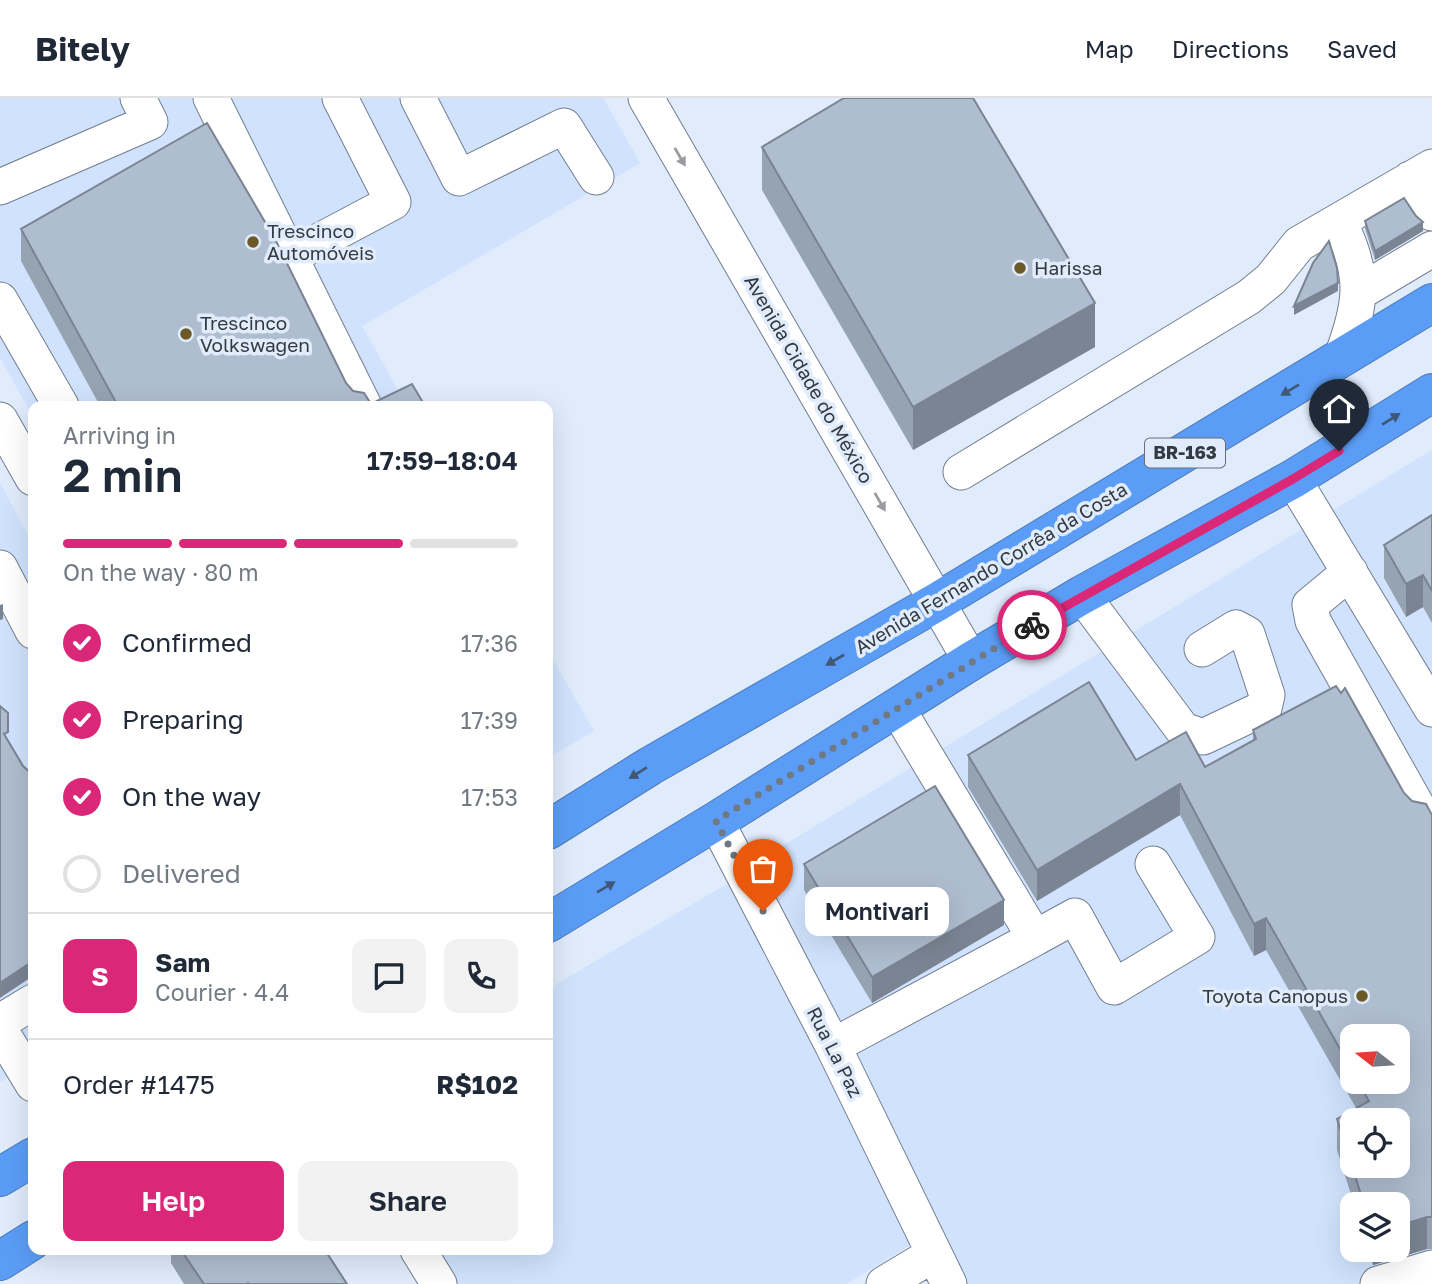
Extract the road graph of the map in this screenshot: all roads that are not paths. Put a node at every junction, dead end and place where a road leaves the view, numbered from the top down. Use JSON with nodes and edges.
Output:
{"nodes":[{"id":1,"x":138,"y":98,"type":"edge"},
{"id":2,"x":211,"y":98,"type":"edge"},
{"id":3,"x":340,"y":98,"type":"edge"},
{"id":4,"x":418,"y":98,"type":"edge"},
{"id":5,"x":646,"y":98,"type":"edge"},
{"id":6,"x":1421,"y":173,"type":"edge"},
{"id":7,"x":596,"y":177,"type":"dead end"},
{"id":8,"x":0,"y":187,"type":"edge"},
{"id":9,"x":1432,"y":212,"type":"edge"},
{"id":10,"x":1339,"y":222,"type":"junction"},
{"id":11,"x":1432,"y":249,"type":"edge"},
{"id":12,"x":290,"y":256,"type":"junction"},
{"id":13,"x":1358,"y":293,"type":"junction"},
{"id":14,"x":0,"y":300,"type":"edge"},
{"id":15,"x":1432,"y":303,"type":"edge"},
{"id":16,"x":1341,"y":359,"type":"junction"},
{"id":17,"x":1432,"y":393,"type":"edge"},
{"id":18,"x":58,"y":401,"type":"edge"},
{"id":19,"x":362,"y":401,"type":"edge"},
{"id":20,"x":0,"y":420,"type":"edge"},
{"id":21,"x":28,"y":469,"type":"edge"},
{"id":22,"x":961,"y":472,"type":"dead end"},
{"id":23,"x":1293,"y":479,"type":"junction"},
{"id":24,"x":0,"y":568,"type":"edge"},
{"id":25,"x":1350,"y":572,"type":"junction"},
{"id":26,"x":1082,"y":595,"type":"junction"},
{"id":27,"x":937,"y":602,"type":"junction"},
{"id":28,"x":23,"y":622,"type":"edge"},
{"id":29,"x":1202,"y":649,"type":"dead end"},
{"id":30,"x":971,"y":661,"type":"junction"},
{"id":31,"x":897,"y":708,"type":"junction"},
{"id":32,"x":1432,"y":709,"type":"edge"},
{"id":33,"x":1432,"y":816,"type":"edge"},
{"id":34,"x":716,"y":821,"type":"junction"},
{"id":35,"x":553,"y":822,"type":"edge"},
{"id":36,"x":1153,"y":863,"type":"dead end"},
{"id":37,"x":553,"y":920,"type":"edge"},
{"id":38,"x":1035,"y":938,"type":"junction"},
{"id":39,"x":28,"y":1005,"type":"edge"},
{"id":40,"x":0,"y":1022,"type":"edge"},
{"id":41,"x":0,"y":1030,"type":"edge"},
{"id":42,"x":833,"y":1046,"type":"junction"},
{"id":43,"x":18,"y":1072,"type":"edge"},
{"id":44,"x":28,"y":1243,"type":"edge"},
{"id":45,"x":421,"y":1255,"type":"edge"},
{"id":46,"x":0,"y":1261,"type":"edge"},
{"id":47,"x":1432,"y":1268,"type":"edge"},
{"id":48,"x":941,"y":1269,"type":"edge"},
{"id":49,"x":439,"y":1284,"type":"edge"},
{"id":50,"x":884,"y":1284,"type":"edge"},
{"id":51,"x":1378,"y":1284,"type":"edge"}],
"edges":[{"from":1,"to":8,"type":"street"},
{"from":2,"to":12,"type":"street"},
{"from":3,"to":12,"type":"street"},
{"from":4,"to":7,"type":"street"},
{"from":5,"to":27,"type":"street","name":"Avenida Cidade do México","one_way":true},
{"from":6,"to":9,"type":"street"},
{"from":6,"to":10,"type":"street"},
{"from":10,"to":13,"type":"street"},
{"from":10,"to":22,"type":"street"},
{"from":11,"to":13,"type":"street"},
{"from":12,"to":19,"type":"street"},
{"from":13,"to":16,"type":"street"},
{"from":14,"to":18,"type":"street"},
{"from":15,"to":16,"type":"highway","name":"Avenida Fernando Corrêa da Costa","number":"BR-163"},
{"from":16,"to":27,"type":"highway","name":"Avenida Fernando Corrêa da Costa","number":"BR-163","one_way":true},
{"from":23,"to":17,"type":"highway","one_way":true},
{"from":20,"to":21,"type":"street"},
{"from":23,"to":25,"type":"street"},
{"from":23,"to":26,"type":"highway"},
{"from":24,"to":28,"type":"street"},
{"from":25,"to":32,"type":"street"},
{"from":25,"to":33,"type":"street"},
{"from":26,"to":29,"type":"street"},
{"from":26,"to":30,"type":"highway"},
{"from":27,"to":30,"type":"street","name":"Avenida Cidade do México"},
{"from":27,"to":35,"type":"highway","name":"Avenida Fernando Corrêa da Costa","number":"BR-163","one_way":true},
{"from":30,"to":31,"type":"highway"},
{"from":31,"to":34,"type":"highway"},
{"from":31,"to":38,"type":"street"},
{"from":37,"to":34,"type":"highway","one_way":true},
{"from":34,"to":42,"type":"street","name":"Rua La Paz"},
{"from":36,"to":38,"type":"street"},
{"from":38,"to":42,"type":"street"},
{"from":39,"to":40,"type":"street"},
{"from":41,"to":43,"type":"street"},
{"from":42,"to":48,"type":"street","name":"Rua La Paz"},
{"from":44,"to":46,"type":"highway"},
{"from":45,"to":49,"type":"street"},
{"from":47,"to":51,"type":"street"},
{"from":48,"to":50,"type":"street"}]}
